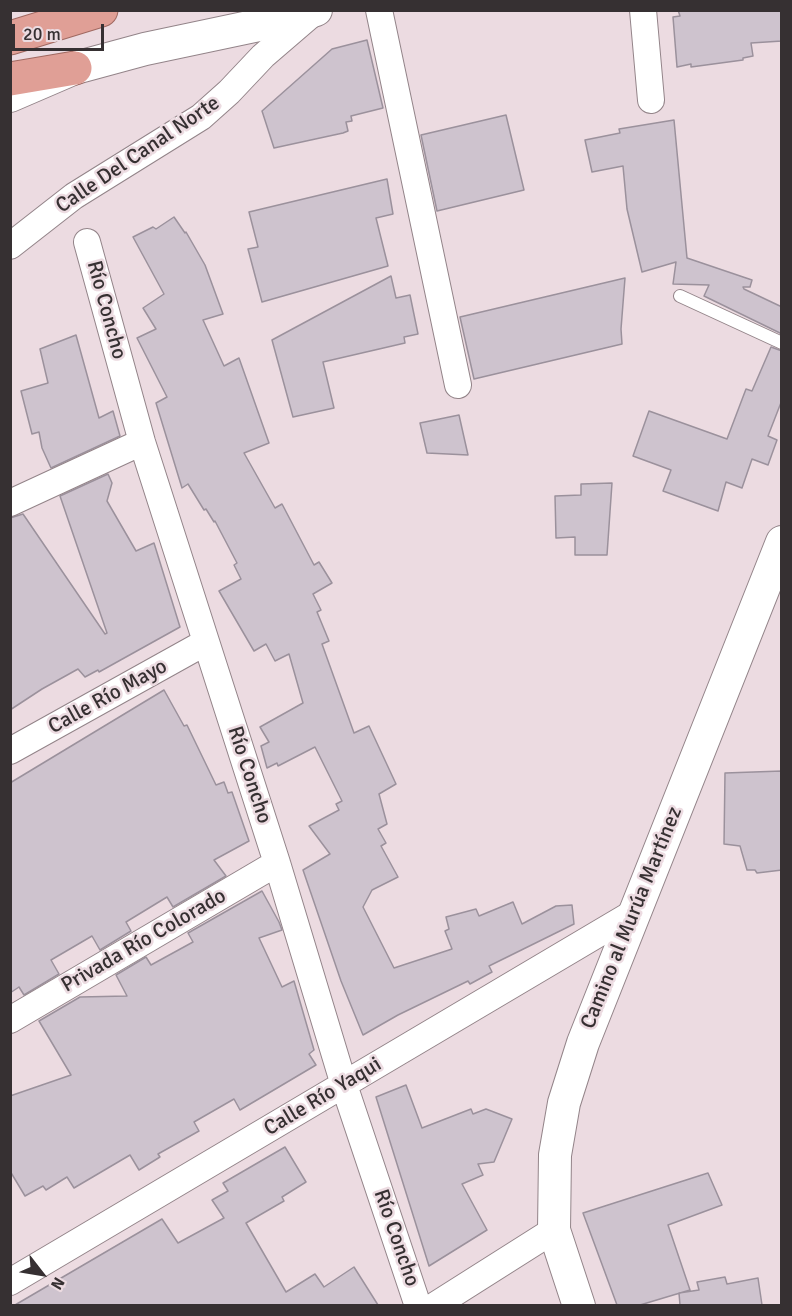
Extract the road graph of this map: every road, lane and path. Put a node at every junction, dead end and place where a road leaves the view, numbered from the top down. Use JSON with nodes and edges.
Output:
{"nodes":[{"id":1,"x":101,"y":10,"type":"edge"},
{"id":2,"x":380,"y":10,"type":"edge"},
{"id":3,"x":643,"y":10,"type":"edge"},
{"id":4,"x":316,"y":11,"type":"edge"},
{"id":5,"x":10,"y":38,"type":"edge"},
{"id":6,"x":75,"y":68,"type":"junction"},
{"id":7,"x":10,"y":79,"type":"edge"},
{"id":8,"x":10,"y":96,"type":"edge"},
{"id":9,"x":651,"y":100,"type":"dead end"},
{"id":10,"x":87,"y":242,"type":"dead end"},
{"id":11,"x":10,"y":246,"type":"edge"},
{"id":12,"x":680,"y":296,"type":"dead end"},
{"id":13,"x":782,"y":343,"type":"edge"},
{"id":14,"x":458,"y":385,"type":"dead end"},
{"id":15,"x":142,"y":442,"type":"junction"},
{"id":16,"x":10,"y":503,"type":"edge"},
{"id":17,"x":782,"y":542,"type":"edge"},
{"id":18,"x":206,"y":642,"type":"junction"},
{"id":19,"x":10,"y":751,"type":"edge"},
{"id":20,"x":277,"y":863,"type":"junction"},
{"id":21,"x":635,"y":912,"type":"junction"},
{"id":22,"x":10,"y":1020,"type":"edge"},
{"id":23,"x":344,"y":1085,"type":"junction"},
{"id":24,"x":554,"y":1230,"type":"junction"},
{"id":25,"x":10,"y":1282,"type":"edge"},
{"id":26,"x":418,"y":1305,"type":"edge"},
{"id":27,"x":434,"y":1305,"type":"edge"},
{"id":28,"x":579,"y":1305,"type":"edge"}],
"edges":[{"from":1,"to":5,"type":"highway"},
{"from":2,"to":14,"type":"street"},
{"from":3,"to":9,"type":"street"},
{"from":4,"to":6,"type":"street"},
{"from":4,"to":11,"type":"street","name":"Calle Del Canal Norte"},
{"from":6,"to":7,"type":"highway"},
{"from":6,"to":8,"type":"street"},
{"from":10,"to":15,"type":"street","name":"Río Concho"},
{"from":12,"to":13,"type":"lane"},
{"from":15,"to":16,"type":"street"},
{"from":15,"to":18,"type":"street","name":"Río Concho"},
{"from":17,"to":21,"type":"street","name":"Camino al Murúa Martínez"},
{"from":18,"to":19,"type":"street","name":"Calle Río Mayo"},
{"from":18,"to":20,"type":"street","name":"Río Concho"},
{"from":20,"to":22,"type":"street","name":"Privada Río Colorado"},
{"from":20,"to":23,"type":"street","name":"Río Concho"},
{"from":21,"to":23,"type":"street","name":"Calle Río Yaqui"},
{"from":21,"to":24,"type":"street","name":"Camino al Murúa Martínez"},
{"from":23,"to":25,"type":"street","name":"Calle Río Yaqui"},
{"from":23,"to":26,"type":"street","name":"Río Concho"},
{"from":24,"to":27,"type":"street"},
{"from":24,"to":28,"type":"street","name":"Camino al Murúa Martínez"}]}
